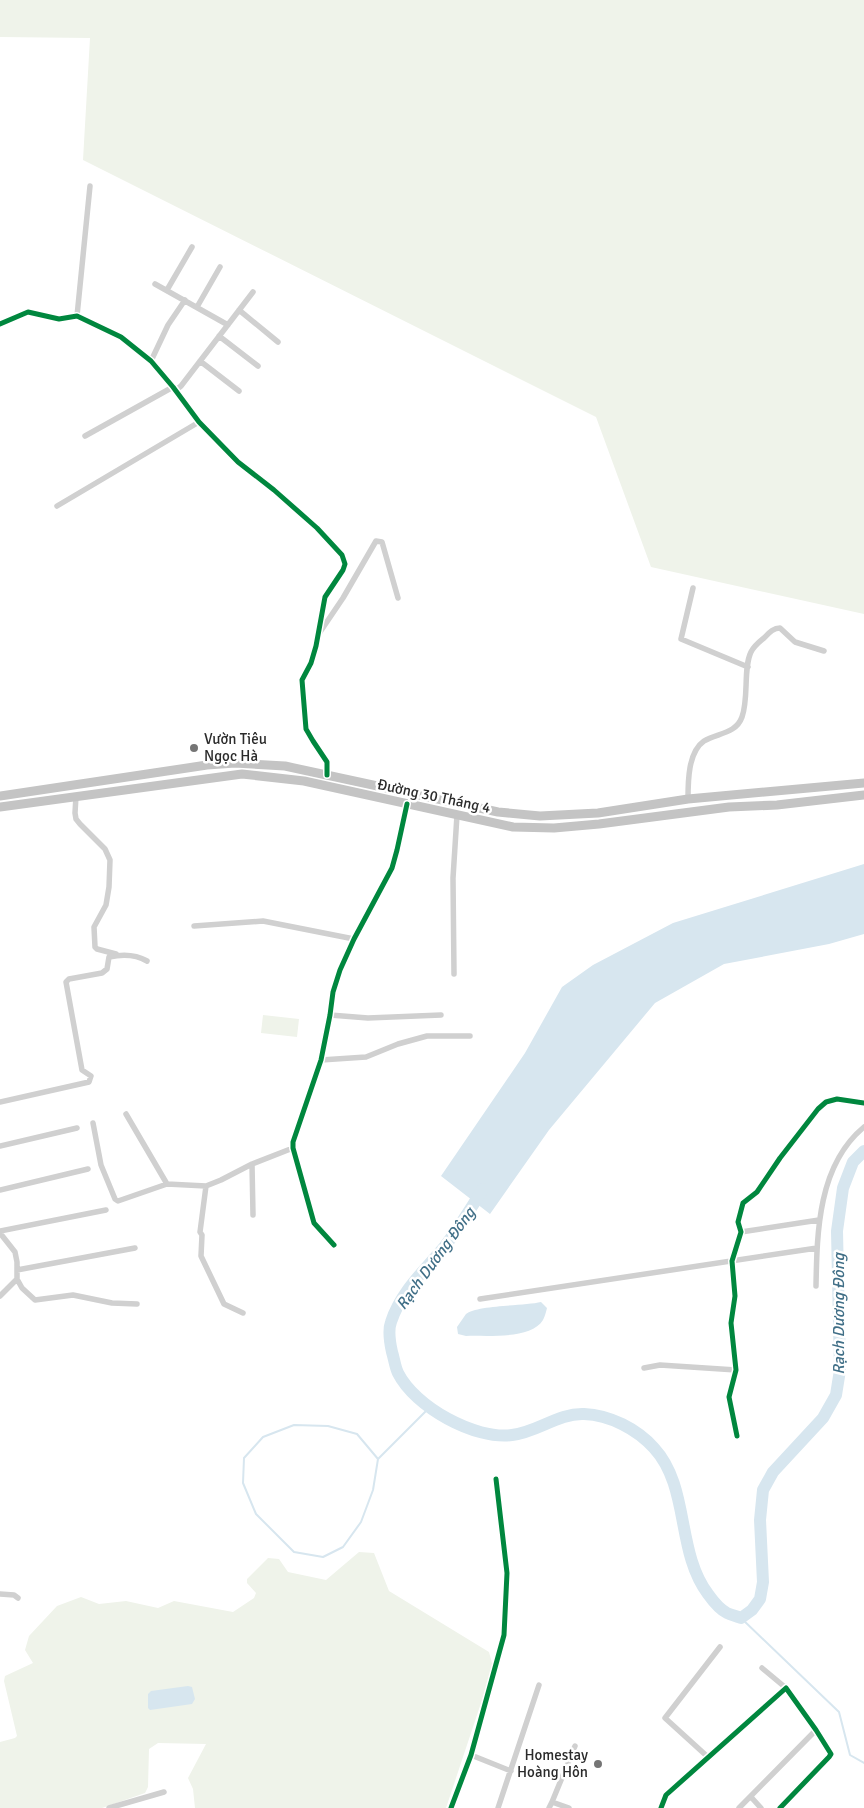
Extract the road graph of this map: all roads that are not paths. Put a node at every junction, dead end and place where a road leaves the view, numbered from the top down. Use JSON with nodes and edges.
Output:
{"nodes":[{"id":1,"x":90,"y":186,"type":"dead end"},
{"id":2,"x":192,"y":247,"type":"dead end"},
{"id":3,"x":220,"y":267,"type":"dead end"},
{"id":4,"x":155,"y":284,"type":"dead end"},
{"id":5,"x":167,"y":290,"type":"junction"},
{"id":6,"x":253,"y":292,"type":"dead end"},
{"id":7,"x":185,"y":300,"type":"junction"},
{"id":8,"x":198,"y":307,"type":"junction"},
{"id":9,"x":239,"y":310,"type":"junction"},
{"id":10,"x":76,"y":316,"type":"junction"},
{"id":11,"x":0,"y":324,"type":"edge"},
{"id":12,"x":228,"y":325,"type":"junction"},
{"id":13,"x":219,"y":336,"type":"junction"},
{"id":14,"x":278,"y":342,"type":"dead end"},
{"id":15,"x":151,"y":361,"type":"junction"},
{"id":16,"x":200,"y":361,"type":"junction"},
{"id":17,"x":258,"y":366,"type":"dead end"},
{"id":18,"x":175,"y":388,"type":"junction"},
{"id":19,"x":239,"y":391,"type":"dead end"},
{"id":20,"x":199,"y":422,"type":"junction"},
{"id":21,"x":85,"y":436,"type":"dead end"},
{"id":22,"x":57,"y":506,"type":"dead end"},
{"id":23,"x":693,"y":588,"type":"dead end"},
{"id":24,"x":398,"y":598,"type":"dead end"},
{"id":25,"x":318,"y":635,"type":"junction"},
{"id":26,"x":824,"y":651,"type":"dead end"},
{"id":27,"x":748,"y":667,"type":"junction"},
{"id":28,"x":207,"y":765,"type":"junction"},
{"id":29,"x":327,"y":776,"type":"junction"},
{"id":30,"x":208,"y":778,"type":"junction"},
{"id":31,"x":110,"y":781,"type":"junction"},
{"id":32,"x":864,"y":784,"type":"edge"},
{"id":33,"x":112,"y":791,"type":"junction"},
{"id":34,"x":777,"y":792,"type":"junction"},
{"id":35,"x":409,"y":794,"type":"junction"},
{"id":36,"x":864,"y":795,"type":"edge"},
{"id":37,"x":0,"y":796,"type":"edge"},
{"id":38,"x":76,"y":796,"type":"junction"},
{"id":39,"x":688,"y":799,"type":"junction"},
{"id":40,"x":407,"y":804,"type":"junction"},
{"id":41,"x":777,"y":804,"type":"junction"},
{"id":42,"x":0,"y":807,"type":"edge"},
{"id":43,"x":598,"y":813,"type":"junction"},
{"id":44,"x":457,"y":814,"type":"junction"},
{"id":45,"x":599,"y":824,"type":"junction"},
{"id":46,"x":194,"y":926,"type":"dead end"},
{"id":47,"x":354,"y":938,"type":"junction"},
{"id":48,"x":119,"y":955,"type":"junction"},
{"id":49,"x":147,"y":961,"type":"dead end"},
{"id":50,"x":454,"y":974,"type":"dead end"},
{"id":51,"x":330,"y":1015,"type":"junction"},
{"id":52,"x":441,"y":1015,"type":"dead end"},
{"id":53,"x":470,"y":1036,"type":"dead end"},
{"id":54,"x":321,"y":1060,"type":"junction"},
{"id":55,"x":0,"y":1102,"type":"edge"},
{"id":56,"x":864,"y":1103,"type":"edge"},
{"id":57,"x":126,"y":1114,"type":"dead end"},
{"id":58,"x":93,"y":1124,"type":"dead end"},
{"id":59,"x":864,"y":1127,"type":"edge"},
{"id":60,"x":77,"y":1128,"type":"dead end"},
{"id":61,"x":0,"y":1146,"type":"edge"},
{"id":62,"x":293,"y":1148,"type":"junction"},
{"id":63,"x":252,"y":1164,"type":"junction"},
{"id":64,"x":88,"y":1169,"type":"dead end"},
{"id":65,"x":167,"y":1184,"type":"junction"},
{"id":66,"x":206,"y":1186,"type":"junction"},
{"id":67,"x":0,"y":1190,"type":"edge"},
{"id":68,"x":106,"y":1210,"type":"dead end"},
{"id":69,"x":253,"y":1216,"type":"dead end"},
{"id":70,"x":818,"y":1220,"type":"junction"},
{"id":71,"x":0,"y":1232,"type":"edge"},
{"id":72,"x":741,"y":1232,"type":"junction"},
{"id":73,"x":334,"y":1245,"type":"dead end"},
{"id":74,"x":135,"y":1248,"type":"dead end"},
{"id":75,"x":816,"y":1248,"type":"junction"},
{"id":76,"x":732,"y":1261,"type":"junction"},
{"id":77,"x":17,"y":1270,"type":"junction"},
{"id":78,"x":17,"y":1279,"type":"junction"},
{"id":79,"x":816,"y":1286,"type":"dead end"},
{"id":80,"x":0,"y":1296,"type":"edge"},
{"id":81,"x":480,"y":1299,"type":"dead end"},
{"id":82,"x":137,"y":1304,"type":"dead end"},
{"id":83,"x":242,"y":1313,"type":"dead end"},
{"id":84,"x":644,"y":1368,"type":"dead end"},
{"id":85,"x":736,"y":1370,"type":"junction"},
{"id":86,"x":737,"y":1436,"type":"dead end"},
{"id":87,"x":496,"y":1479,"type":"dead end"},
{"id":88,"x":0,"y":1594,"type":"edge"},
{"id":89,"x":18,"y":1598,"type":"dead end"},
{"id":90,"x":720,"y":1647,"type":"dead end"},
{"id":91,"x":762,"y":1668,"type":"dead end"},
{"id":92,"x":539,"y":1685,"type":"dead end"},
{"id":93,"x":786,"y":1688,"type":"junction"},
{"id":94,"x":816,"y":1730,"type":"junction"},
{"id":95,"x":575,"y":1746,"type":"dead end"},
{"id":96,"x":471,"y":1755,"type":"junction"},
{"id":97,"x":709,"y":1758,"type":"junction"},
{"id":98,"x":511,"y":1771,"type":"junction"},
{"id":99,"x":164,"y":1792,"type":"dead end"},
{"id":100,"x":750,"y":1797,"type":"junction"},
{"id":101,"x":551,"y":1805,"type":"edge"},
{"id":102,"x":109,"y":1808,"type":"edge"},
{"id":103,"x":451,"y":1808,"type":"edge"},
{"id":104,"x":498,"y":1808,"type":"edge"},
{"id":105,"x":569,"y":1808,"type":"edge"},
{"id":106,"x":662,"y":1808,"type":"edge"},
{"id":107,"x":739,"y":1808,"type":"edge"},
{"id":108,"x":762,"y":1808,"type":"edge"},
{"id":109,"x":780,"y":1808,"type":"edge"}],
"edges":[{"from":1,"to":10,"type":"street"},
{"from":2,"to":5,"type":"street"},
{"from":3,"to":8,"type":"street"},
{"from":4,"to":5,"type":"street"},
{"from":5,"to":7,"type":"street"},
{"from":6,"to":9,"type":"street"},
{"from":7,"to":8,"type":"street"},
{"from":7,"to":15,"type":"street"},
{"from":8,"to":12,"type":"street"},
{"from":9,"to":12,"type":"street"},
{"from":9,"to":14,"type":"street"},
{"from":10,"to":11,"type":"street"},
{"from":10,"to":15,"type":"street"},
{"from":12,"to":13,"type":"street"},
{"from":13,"to":16,"type":"street"},
{"from":13,"to":17,"type":"street"},
{"from":15,"to":18,"type":"street"},
{"from":16,"to":18,"type":"street"},
{"from":16,"to":19,"type":"street"},
{"from":18,"to":20,"type":"street"},
{"from":18,"to":21,"type":"street"},
{"from":20,"to":22,"type":"street"},
{"from":20,"to":25,"type":"street"},
{"from":23,"to":27,"type":"street"},
{"from":24,"to":25,"type":"street"},
{"from":25,"to":29,"type":"street"},
{"from":26,"to":27,"type":"street"},
{"from":27,"to":39,"type":"street"},
{"from":28,"to":29,"type":"main road","name":"Đường 30 Tháng 4"},
{"from":28,"to":30,"type":"main road"},
{"from":28,"to":31,"type":"main road","name":"Đường 30 Tháng 4"},
{"from":29,"to":35,"type":"main road","name":"Đường 30 Tháng 4"},
{"from":30,"to":33,"type":"main road","name":"Đường 30 Tháng 4"},
{"from":30,"to":40,"type":"main road","name":"Đường 30 Tháng 4"},
{"from":31,"to":33,"type":"main road"},
{"from":31,"to":37,"type":"main road","name":"Đường 30 Tháng 4"},
{"from":32,"to":34,"type":"main road","name":"Đường 30 Tháng 4"},
{"from":33,"to":38,"type":"main road","name":"Đường 30 Tháng 4"},
{"from":34,"to":39,"type":"main road","name":"Đường 30 Tháng 4"},
{"from":34,"to":41,"type":"main road"},
{"from":35,"to":40,"type":"main road"},
{"from":35,"to":43,"type":"main road","name":"Đường 30 Tháng 4"},
{"from":36,"to":41,"type":"main road","name":"Đường 30 Tháng 4"},
{"from":38,"to":42,"type":"main road","name":"Đường 30 Tháng 4"},
{"from":38,"to":48,"type":"street"},
{"from":39,"to":43,"type":"main road","name":"Đường 30 Tháng 4"},
{"from":40,"to":44,"type":"main road","name":"Đường 30 Tháng 4"},
{"from":40,"to":47,"type":"street"},
{"from":41,"to":45,"type":"main road","name":"Đường 30 Tháng 4"},
{"from":43,"to":45,"type":"main road"},
{"from":44,"to":45,"type":"main road","name":"Đường 30 Tháng 4"},
{"from":44,"to":50,"type":"street"},
{"from":46,"to":47,"type":"street"},
{"from":47,"to":51,"type":"street"},
{"from":48,"to":49,"type":"street"},
{"from":48,"to":55,"type":"street"},
{"from":51,"to":52,"type":"street"},
{"from":51,"to":54,"type":"street"},
{"from":53,"to":54,"type":"street"},
{"from":54,"to":62,"type":"street"},
{"from":56,"to":72,"type":"street"},
{"from":57,"to":65,"type":"street"},
{"from":58,"to":65,"type":"street"},
{"from":59,"to":70,"type":"street"},
{"from":60,"to":61,"type":"street"},
{"from":62,"to":63,"type":"street"},
{"from":62,"to":73,"type":"street"},
{"from":63,"to":66,"type":"street"},
{"from":63,"to":69,"type":"street"},
{"from":64,"to":67,"type":"street"},
{"from":65,"to":66,"type":"street"},
{"from":66,"to":83,"type":"street"},
{"from":68,"to":71,"type":"street"},
{"from":70,"to":72,"type":"street"},
{"from":70,"to":75,"type":"street"},
{"from":71,"to":77,"type":"street"},
{"from":72,"to":76,"type":"street"},
{"from":74,"to":77,"type":"street"},
{"from":75,"to":76,"type":"street"},
{"from":75,"to":79,"type":"street"},
{"from":76,"to":81,"type":"street"},
{"from":76,"to":85,"type":"street"},
{"from":77,"to":78,"type":"street"},
{"from":78,"to":80,"type":"street"},
{"from":78,"to":82,"type":"street"},
{"from":84,"to":85,"type":"street"},
{"from":85,"to":86,"type":"street"},
{"from":87,"to":96,"type":"street"},
{"from":88,"to":89,"type":"street"},
{"from":90,"to":97,"type":"street"},
{"from":91,"to":93,"type":"street"},
{"from":92,"to":98,"type":"street"},
{"from":93,"to":94,"type":"street"},
{"from":93,"to":97,"type":"street"},
{"from":94,"to":100,"type":"street"},
{"from":94,"to":109,"type":"street"},
{"from":95,"to":101,"type":"street"},
{"from":96,"to":98,"type":"street"},
{"from":96,"to":103,"type":"street"},
{"from":97,"to":106,"type":"street"},
{"from":98,"to":104,"type":"street"},
{"from":99,"to":102,"type":"street"},
{"from":100,"to":107,"type":"street"},
{"from":100,"to":108,"type":"street"},
{"from":101,"to":105,"type":"street"}]}
